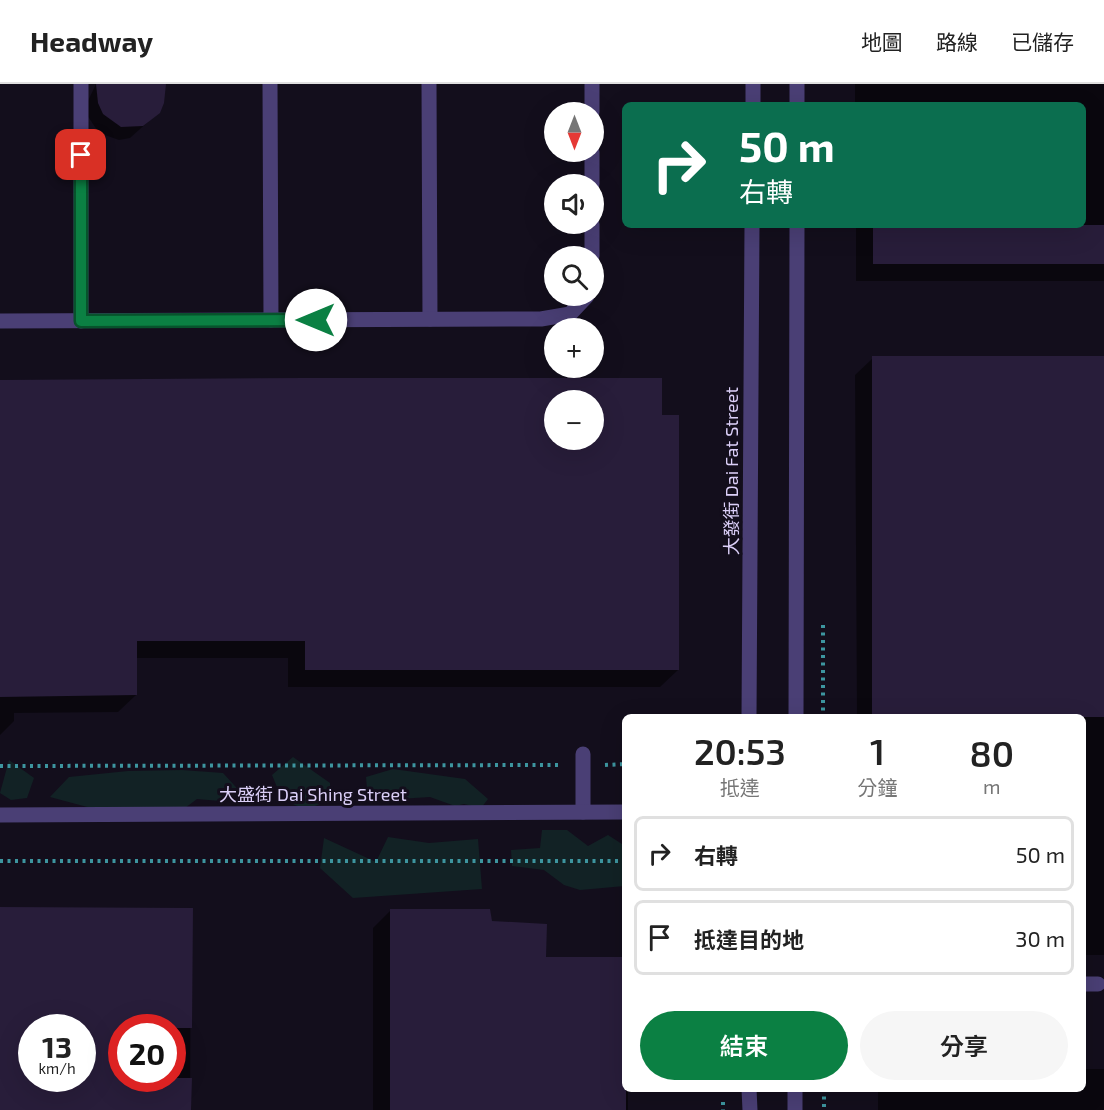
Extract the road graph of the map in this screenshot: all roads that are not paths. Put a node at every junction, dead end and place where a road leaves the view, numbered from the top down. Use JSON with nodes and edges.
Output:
{"nodes":[{"id":1,"x":81,"y":84,"type":"edge"},
{"id":2,"x":270,"y":84,"type":"edge"},
{"id":3,"x":429,"y":84,"type":"edge"},
{"id":4,"x":592,"y":84,"type":"edge"},
{"id":5,"x":753,"y":84,"type":"edge"},
{"id":6,"x":797,"y":84,"type":"edge"},
{"id":7,"x":592,"y":102,"type":"edge"},
{"id":8,"x":753,"y":102,"type":"edge"},
{"id":9,"x":797,"y":102,"type":"edge"},
{"id":10,"x":752,"y":228,"type":"edge"},
{"id":11,"x":797,"y":228,"type":"edge"},
{"id":12,"x":577,"y":306,"type":"edge"},
{"id":13,"x":271,"y":320,"type":"junction"},
{"id":14,"x":430,"y":320,"type":"junction"},
{"id":15,"x":0,"y":321,"type":"edge"},
{"id":16,"x":81,"y":321,"type":"junction"},
{"id":17,"x":749,"y":714,"type":"edge"},
{"id":18,"x":796,"y":714,"type":"edge"},
{"id":19,"x":583,"y":759,"type":"road end"},
{"id":20,"x":583,"y":812,"type":"junction"},
{"id":21,"x":622,"y":812,"type":"edge"},
{"id":22,"x":0,"y":815,"type":"edge"},
{"id":23,"x":749,"y":1092,"type":"edge"},
{"id":24,"x":795,"y":1092,"type":"edge"},
{"id":25,"x":750,"y":1110,"type":"edge"},
{"id":26,"x":795,"y":1110,"type":"edge"}],
"edges":[{"from":1,"to":16,"type":"street"},
{"from":2,"to":13,"type":"street"},
{"from":3,"to":14,"type":"street"},
{"from":4,"to":7,"type":"street"},
{"from":5,"to":8,"type":"street"},
{"from":6,"to":9,"type":"street"},
{"from":10,"to":17,"type":"street","name":"大發街 Dai Fat Street"},
{"from":11,"to":18,"type":"street"},
{"from":12,"to":14,"type":"street"},
{"from":13,"to":14,"type":"street"},
{"from":13,"to":16,"type":"street"},
{"from":15,"to":16,"type":"street"},
{"from":19,"to":20,"type":"street"},
{"from":20,"to":21,"type":"street","name":"大盛街 Dai Shing Street"},
{"from":20,"to":22,"type":"street","name":"大盛街 Dai Shing Street"},
{"from":23,"to":25,"type":"street"},
{"from":24,"to":26,"type":"street"}]}
